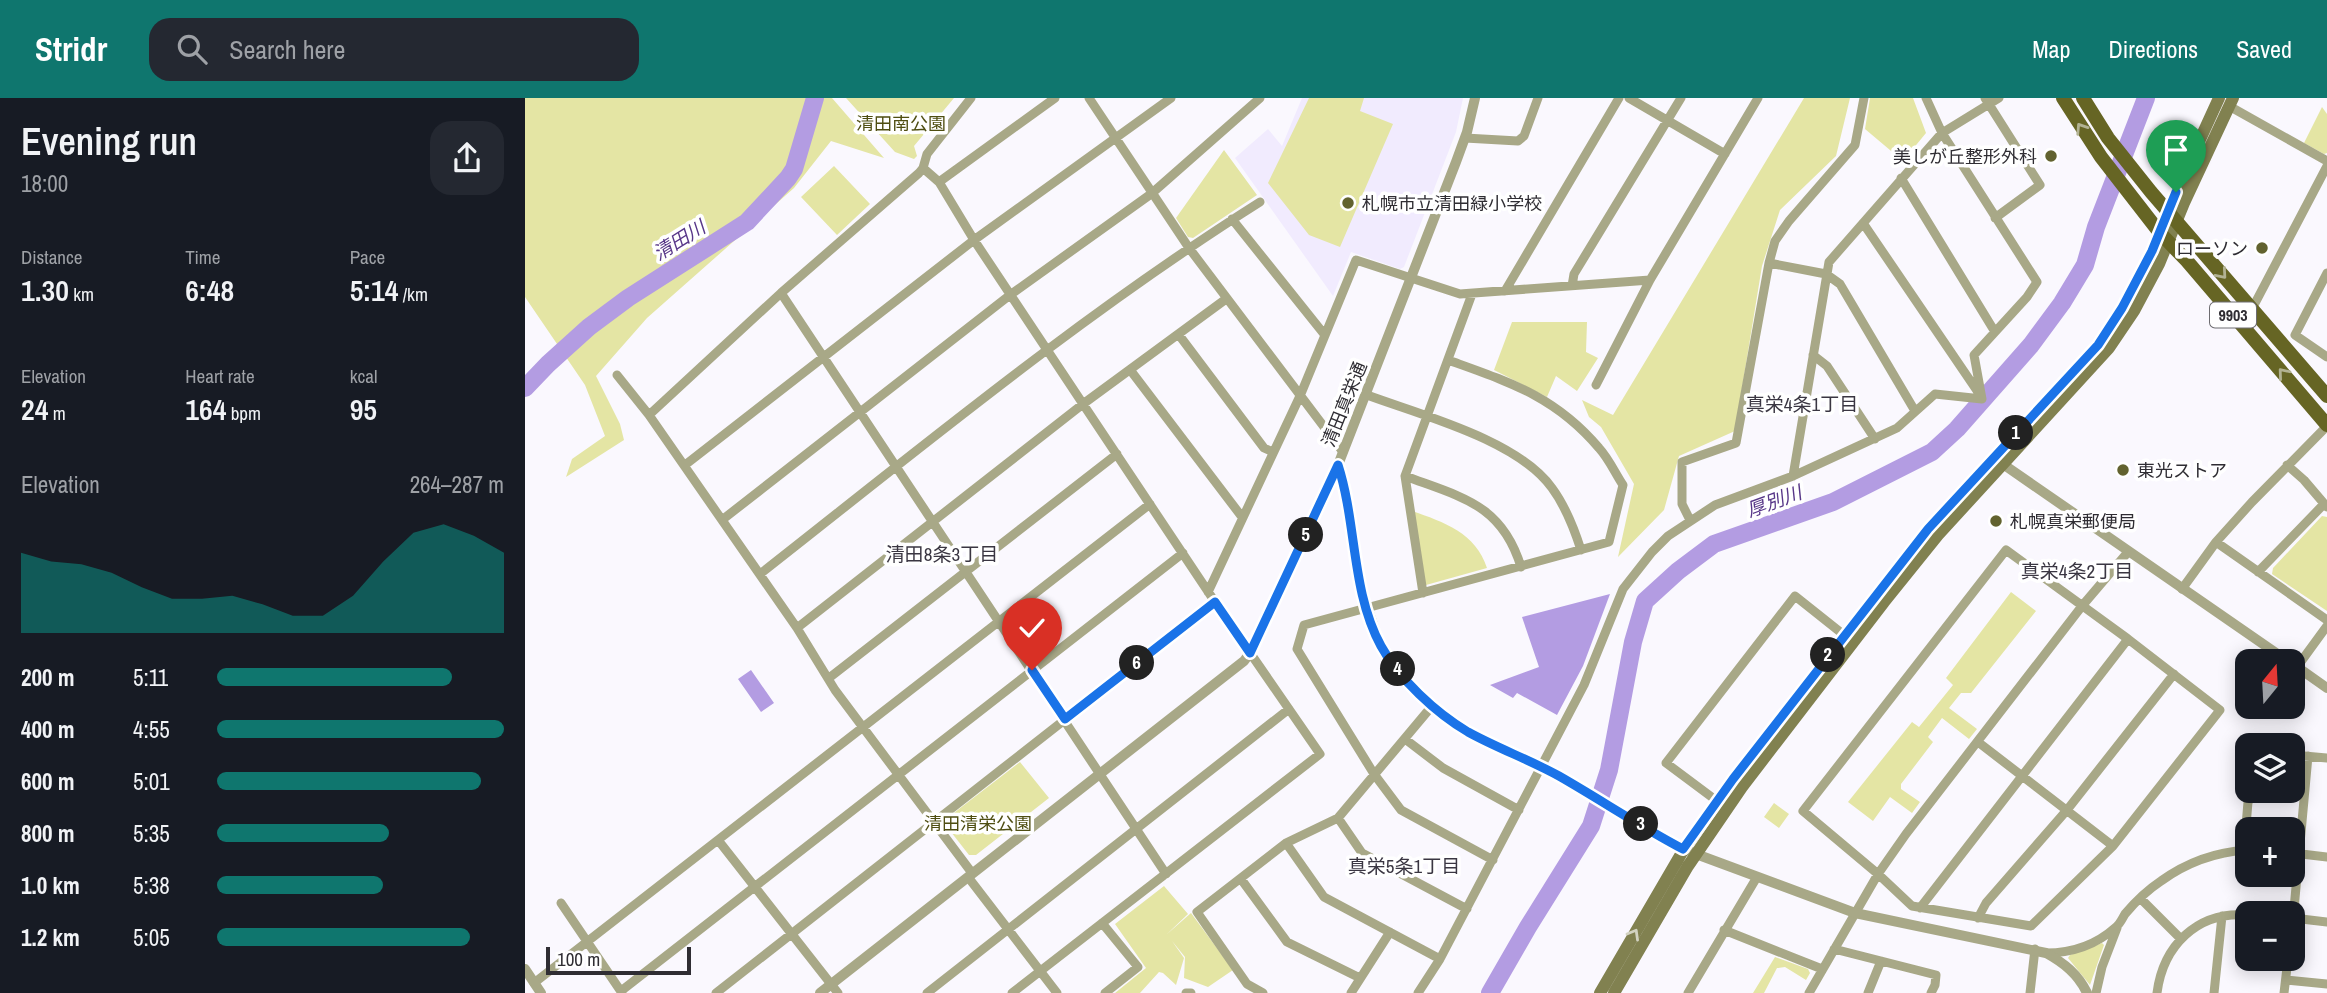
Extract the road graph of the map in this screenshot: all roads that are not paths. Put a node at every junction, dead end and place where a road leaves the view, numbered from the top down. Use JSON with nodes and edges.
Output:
{"nodes":[{"id":1,"x":971,"y":98,"type":"edge"},
{"id":2,"x":1055,"y":98,"type":"edge"},
{"id":3,"x":1089,"y":98,"type":"edge"},
{"id":4,"x":1171,"y":98,"type":"edge"},
{"id":5,"x":1260,"y":98,"type":"edge"},
{"id":6,"x":1475,"y":98,"type":"edge"},
{"id":7,"x":1538,"y":98,"type":"edge"},
{"id":8,"x":1619,"y":98,"type":"edge"},
{"id":9,"x":1629,"y":98,"type":"edge"},
{"id":10,"x":1681,"y":98,"type":"edge"},
{"id":11,"x":1758,"y":98,"type":"edge"},
{"id":12,"x":1864,"y":98,"type":"edge"},
{"id":13,"x":1926,"y":98,"type":"edge"},
{"id":14,"x":1999,"y":98,"type":"edge"},
{"id":15,"x":2063,"y":98,"type":"edge"},
{"id":16,"x":2083,"y":98,"type":"edge"},
{"id":17,"x":1986,"y":101,"type":"edge"},
{"id":18,"x":2227,"y":101,"type":"edge"},
{"id":19,"x":1668,"y":121,"type":"junction"},
{"id":20,"x":1942,"y":133,"type":"junction"},
{"id":21,"x":1115,"y":138,"type":"junction"},
{"id":22,"x":1465,"y":138,"type":"junction"},
{"id":23,"x":1725,"y":154,"type":"junction"},
{"id":24,"x":2327,"y":163,"type":"edge"},
{"id":25,"x":923,"y":168,"type":"junction"},
{"id":26,"x":1901,"y":178,"type":"junction"},
{"id":27,"x":939,"y":182,"type":"junction"},
{"id":28,"x":1151,"y":194,"type":"junction"},
{"id":29,"x":1260,"y":202,"type":"dead end"},
{"id":30,"x":2172,"y":217,"type":"junction"},
{"id":31,"x":1995,"y":218,"type":"junction"},
{"id":32,"x":1232,"y":219,"type":"junction"},
{"id":33,"x":1863,"y":223,"type":"junction"},
{"id":34,"x":2164,"y":238,"type":"junction"},
{"id":35,"x":974,"y":240,"type":"junction"},
{"id":36,"x":1189,"y":248,"type":"junction"},
{"id":37,"x":1769,"y":263,"type":"junction"},
{"id":38,"x":2327,"y":273,"type":"edge"},
{"id":39,"x":1826,"y":274,"type":"junction"},
{"id":40,"x":1411,"y":279,"type":"junction"},
{"id":41,"x":1650,"y":280,"type":"junction"},
{"id":42,"x":1573,"y":286,"type":"junction"},
{"id":43,"x":1504,"y":291,"type":"junction"},
{"id":44,"x":781,"y":293,"type":"junction"},
{"id":45,"x":1472,"y":293,"type":"junction"},
{"id":46,"x":1010,"y":295,"type":"junction"},
{"id":47,"x":1226,"y":299,"type":"junction"},
{"id":48,"x":2252,"y":309,"type":"junction"},
{"id":49,"x":1995,"y":332,"type":"junction"},
{"id":50,"x":1324,"y":334,"type":"junction"},
{"id":51,"x":1179,"y":335,"type":"junction"},
{"id":52,"x":1046,"y":350,"type":"junction"},
{"id":53,"x":1813,"y":355,"type":"junction"},
{"id":54,"x":823,"y":356,"type":"junction"},
{"id":55,"x":2327,"y":357,"type":"edge"},
{"id":56,"x":1448,"y":360,"type":"junction"},
{"id":57,"x":1131,"y":371,"type":"junction"},
{"id":58,"x":617,"y":375,"type":"dead end"},
{"id":59,"x":1596,"y":385,"type":"dead end"},
{"id":60,"x":1367,"y":395,"type":"junction"},
{"id":61,"x":1300,"y":396,"type":"junction"},
{"id":62,"x":2327,"y":396,"type":"edge"},
{"id":63,"x":1982,"y":399,"type":"junction"},
{"id":64,"x":1083,"y":404,"type":"junction"},
{"id":65,"x":1915,"y":411,"type":"junction"},
{"id":66,"x":861,"y":412,"type":"junction"},
{"id":67,"x":649,"y":415,"type":"junction"},
{"id":68,"x":1426,"y":417,"type":"junction"},
{"id":69,"x":2327,"y":426,"type":"edge"},
{"id":70,"x":1875,"y":439,"type":"junction"},
{"id":71,"x":1273,"y":452,"type":"junction"},
{"id":72,"x":1343,"y":452,"type":"junction"},
{"id":73,"x":1117,"y":454,"type":"junction"},
{"id":74,"x":1998,"y":461,"type":"junction"},
{"id":75,"x":685,"y":465,"type":"junction"},
{"id":76,"x":1338,"y":465,"type":"junction"},
{"id":77,"x":2287,"y":465,"type":"junction"},
{"id":78,"x":897,"y":467,"type":"junction"},
{"id":79,"x":1405,"y":476,"type":"junction"},
{"id":80,"x":1793,"y":476,"type":"junction"},
{"id":81,"x":1150,"y":503,"type":"junction"},
{"id":82,"x":2326,"y":505,"type":"edge"},
{"id":83,"x":1242,"y":516,"type":"junction"},
{"id":84,"x":722,"y":520,"type":"junction"},
{"id":85,"x":1690,"y":520,"type":"junction"},
{"id":86,"x":933,"y":522,"type":"junction"},
{"id":87,"x":2216,"y":542,"type":"junction"},
{"id":88,"x":1581,"y":550,"type":"junction"},
{"id":89,"x":1183,"y":552,"type":"junction"},
{"id":90,"x":2128,"y":552,"type":"junction"},
{"id":91,"x":1521,"y":567,"type":"junction"},
{"id":92,"x":966,"y":570,"type":"junction"},
{"id":93,"x":2258,"y":572,"type":"junction"},
{"id":94,"x":759,"y":575,"type":"junction"},
{"id":95,"x":2182,"y":589,"type":"junction"},
{"id":96,"x":1208,"y":592,"type":"junction"},
{"id":97,"x":1423,"y":593,"type":"junction"},
{"id":98,"x":1215,"y":602,"type":"junction"},
{"id":99,"x":2082,"y":606,"type":"junction"},
{"id":100,"x":1366,"y":609,"type":"junction"},
{"id":101,"x":2327,"y":620,"type":"edge"},
{"id":102,"x":998,"y":621,"type":"junction"},
{"id":103,"x":2327,"y":626,"type":"edge"},
{"id":104,"x":797,"y":628,"type":"junction"},
{"id":105,"x":1844,"y":635,"type":"junction"},
{"id":106,"x":2128,"y":639,"type":"junction"},
{"id":107,"x":2271,"y":649,"type":"edge"},
{"id":108,"x":2305,"y":651,"type":"edge"},
{"id":109,"x":1250,"y":653,"type":"junction"},
{"id":110,"x":1032,"y":670,"type":"junction"},
{"id":111,"x":2305,"y":672,"type":"edge"},
{"id":112,"x":2174,"y":674,"type":"junction"},
{"id":113,"x":829,"y":678,"type":"junction"},
{"id":114,"x":2327,"y":688,"type":"edge"},
{"id":115,"x":1432,"y":706,"type":"junction"},
{"id":116,"x":1289,"y":709,"type":"junction"},
{"id":117,"x":1065,"y":719,"type":"junction"},
{"id":118,"x":863,"y":727,"type":"junction"},
{"id":119,"x":1405,"y":739,"type":"junction"},
{"id":120,"x":1979,"y":742,"type":"junction"},
{"id":121,"x":2305,"y":756,"type":"edge"},
{"id":122,"x":2308,"y":756,"type":"junction"},
{"id":123,"x":2327,"y":758,"type":"edge"},
{"id":124,"x":1542,"y":766,"type":"junction"},
{"id":125,"x":899,"y":774,"type":"junction"},
{"id":126,"x":1100,"y":774,"type":"junction"},
{"id":127,"x":1374,"y":774,"type":"junction"},
{"id":128,"x":2021,"y":774,"type":"junction"},
{"id":129,"x":1717,"y":801,"type":"junction"},
{"id":130,"x":1519,"y":810,"type":"junction"},
{"id":131,"x":2067,"y":810,"type":"junction"},
{"id":132,"x":2301,"y":817,"type":"edge"},
{"id":133,"x":1338,"y":818,"type":"junction"},
{"id":134,"x":934,"y":822,"type":"junction"},
{"id":135,"x":1135,"y":829,"type":"junction"},
{"id":136,"x":718,"y":840,"type":"junction"},
{"id":137,"x":1286,"y":843,"type":"junction"},
{"id":138,"x":2113,"y":846,"type":"junction"},
{"id":139,"x":1690,"y":852,"type":"junction"},
{"id":140,"x":2235,"y":852,"type":"edge"},
{"id":141,"x":2305,"y":855,"type":"edge"},
{"id":142,"x":2327,"y":857,"type":"edge"},
{"id":143,"x":1493,"y":860,"type":"junction"},
{"id":144,"x":1165,"y":874,"type":"junction"},
{"id":145,"x":1878,"y":874,"type":"junction"},
{"id":146,"x":970,"y":875,"type":"junction"},
{"id":147,"x":1757,"y":877,"type":"junction"},
{"id":148,"x":1241,"y":879,"type":"junction"},
{"id":149,"x":755,"y":886,"type":"junction"},
{"id":150,"x":2141,"y":899,"type":"junction"},
{"id":151,"x":561,"y":903,"type":"dead end"},
{"id":152,"x":1920,"y":908,"type":"junction"},
{"id":153,"x":1467,"y":909,"type":"junction"},
{"id":154,"x":1855,"y":913,"type":"junction"},
{"id":155,"x":2223,"y":916,"type":"junction"},
{"id":156,"x":2235,"y":916,"type":"edge"},
{"id":157,"x":1978,"y":918,"type":"junction"},
{"id":158,"x":2305,"y":920,"type":"edge"},
{"id":159,"x":2327,"y":922,"type":"edge"},
{"id":160,"x":1102,"y":923,"type":"junction"},
{"id":161,"x":2118,"y":926,"type":"junction"},
{"id":162,"x":1009,"y":929,"type":"junction"},
{"id":163,"x":1724,"y":930,"type":"junction"},
{"id":164,"x":1390,"y":932,"type":"junction"},
{"id":165,"x":792,"y":933,"type":"junction"},
{"id":166,"x":2181,"y":939,"type":"junction"},
{"id":167,"x":587,"y":943,"type":"junction"},
{"id":168,"x":1834,"y":949,"type":"junction"},
{"id":169,"x":2035,"y":949,"type":"junction"},
{"id":170,"x":2046,"y":953,"type":"junction"},
{"id":171,"x":1440,"y":959,"type":"junction"},
{"id":172,"x":1881,"y":961,"type":"junction"},
{"id":173,"x":525,"y":969,"type":"edge"},
{"id":174,"x":1822,"y":969,"type":"junction"},
{"id":175,"x":2286,"y":971,"type":"edge"},
{"id":176,"x":1039,"y":972,"type":"junction"},
{"id":177,"x":1360,"y":978,"type":"junction"},
{"id":178,"x":2285,"y":980,"type":"junction"},
{"id":179,"x":534,"y":983,"type":"junction"},
{"id":180,"x":2327,"y":984,"type":"edge"},
{"id":181,"x":835,"y":988,"type":"edge"},
{"id":182,"x":621,"y":992,"type":"edge"},
{"id":183,"x":541,"y":993,"type":"edge"},
{"id":184,"x":716,"y":993,"type":"edge"},
{"id":185,"x":820,"y":993,"type":"edge"},
{"id":186,"x":927,"y":993,"type":"edge"},
{"id":187,"x":1012,"y":993,"type":"edge"},
{"id":188,"x":1057,"y":993,"type":"edge"},
{"id":189,"x":1105,"y":993,"type":"edge"},
{"id":190,"x":1263,"y":993,"type":"edge"},
{"id":191,"x":1351,"y":993,"type":"edge"},
{"id":192,"x":1418,"y":993,"type":"edge"},
{"id":193,"x":1600,"y":993,"type":"edge"},
{"id":194,"x":1614,"y":993,"type":"edge"},
{"id":195,"x":1688,"y":993,"type":"edge"},
{"id":196,"x":1809,"y":993,"type":"edge"},
{"id":197,"x":1868,"y":993,"type":"edge"},
{"id":198,"x":1931,"y":993,"type":"edge"},
{"id":199,"x":2030,"y":993,"type":"edge"},
{"id":200,"x":2087,"y":993,"type":"edge"},
{"id":201,"x":2096,"y":993,"type":"edge"},
{"id":202,"x":2157,"y":993,"type":"edge"},
{"id":203,"x":2214,"y":993,"type":"edge"},
{"id":204,"x":2284,"y":993,"type":"edge"}],
"edges":[{"from":1,"to":25,"type":"street"},
{"from":2,"to":27,"type":"street"},
{"from":3,"to":21,"type":"street"},
{"from":4,"to":21,"type":"street"},
{"from":5,"to":28,"type":"street"},
{"from":6,"to":22,"type":"street","name":"清田真栄通"},
{"from":7,"to":22,"type":"street"},
{"from":8,"to":43,"type":"street"},
{"from":9,"to":19,"type":"street"},
{"from":10,"to":19,"type":"street"},
{"from":11,"to":23,"type":"street"},
{"from":12,"to":37,"type":"street"},
{"from":13,"to":20,"type":"street"},
{"from":14,"to":17,"type":"street"},
{"from":34,"to":15,"type":"main road","number":"9903","one_way":true},
{"from":16,"to":30,"type":"main road","number":"9903"},
{"from":17,"to":20,"type":"street"},
{"from":17,"to":31,"type":"street"},
{"from":18,"to":24,"type":"street"},
{"from":18,"to":30,"type":"main road"},
{"from":19,"to":23,"type":"street"},
{"from":19,"to":42,"type":"street"},
{"from":20,"to":26,"type":"street"},
{"from":20,"to":31,"type":"street"},
{"from":21,"to":28,"type":"street"},
{"from":21,"to":35,"type":"street"},
{"from":22,"to":40,"type":"street","name":"清田真栄通"},
{"from":23,"to":41,"type":"street"},
{"from":24,"to":48,"type":"street"},
{"from":25,"to":27,"type":"street"},
{"from":25,"to":44,"type":"street"},
{"from":26,"to":33,"type":"street"},
{"from":26,"to":49,"type":"street"},
{"from":27,"to":35,"type":"street"},
{"from":28,"to":36,"type":"street"},
{"from":28,"to":46,"type":"street"},
{"from":29,"to":32,"type":"street"},
{"from":30,"to":34,"type":"main road"},
{"from":30,"to":48,"type":"main road","number":"9903","one_way":true},
{"from":31,"to":49,"type":"street"},
{"from":32,"to":36,"type":"street"},
{"from":32,"to":50,"type":"street"},
{"from":33,"to":39,"type":"street"},
{"from":33,"to":63,"type":"street"},
{"from":69,"to":34,"type":"main road","number":"9903","one_way":true},
{"from":34,"to":74,"type":"main road"},
{"from":35,"to":46,"type":"street"},
{"from":35,"to":54,"type":"street"},
{"from":36,"to":47,"type":"street"},
{"from":36,"to":52,"type":"street"},
{"from":37,"to":39,"type":"street"},
{"from":37,"to":85,"type":"street"},
{"from":38,"to":55,"type":"street"},
{"from":39,"to":53,"type":"street"},
{"from":39,"to":65,"type":"street"},
{"from":40,"to":45,"type":"street"},
{"from":40,"to":50,"type":"street"},
{"from":40,"to":60,"type":"street","name":"清田真栄通"},
{"from":41,"to":42,"type":"street"},
{"from":41,"to":59,"type":"street"},
{"from":42,"to":43,"type":"street"},
{"from":43,"to":45,"type":"street"},
{"from":44,"to":54,"type":"street"},
{"from":44,"to":67,"type":"street"},
{"from":45,"to":56,"type":"street"},
{"from":46,"to":52,"type":"street"},
{"from":46,"to":66,"type":"street"},
{"from":47,"to":51,"type":"street"},
{"from":47,"to":61,"type":"street"},
{"from":48,"to":62,"type":"main road","number":"9903"},
{"from":49,"to":63,"type":"street"},
{"from":50,"to":61,"type":"street"},
{"from":51,"to":57,"type":"street"},
{"from":51,"to":71,"type":"street"},
{"from":52,"to":64,"type":"street"},
{"from":52,"to":78,"type":"street"},
{"from":53,"to":70,"type":"street"},
{"from":53,"to":80,"type":"street"},
{"from":54,"to":66,"type":"street"},
{"from":54,"to":75,"type":"street"},
{"from":56,"to":68,"type":"street"},
{"from":56,"to":88,"type":"street"},
{"from":57,"to":64,"type":"street"},
{"from":57,"to":83,"type":"street"},
{"from":58,"to":67,"type":"street"},
{"from":60,"to":68,"type":"street"},
{"from":60,"to":72,"type":"street","name":"清田真栄通"},
{"from":61,"to":71,"type":"street"},
{"from":61,"to":72,"type":"street"},
{"from":63,"to":65,"type":"street"},
{"from":64,"to":73,"type":"street"},
{"from":64,"to":86,"type":"street"},
{"from":65,"to":70,"type":"street"},
{"from":66,"to":78,"type":"street"},
{"from":66,"to":84,"type":"street"},
{"from":67,"to":75,"type":"street"},
{"from":68,"to":79,"type":"street"},
{"from":68,"to":88,"type":"street"},
{"from":69,"to":77,"type":"street"},
{"from":70,"to":80,"type":"street"},
{"from":71,"to":83,"type":"street"},
{"from":72,"to":76,"type":"street","name":"清田真栄通"},
{"from":73,"to":81,"type":"street"},
{"from":73,"to":92,"type":"street"},
{"from":74,"to":90,"type":"street"},
{"from":74,"to":105,"type":"main road"},
{"from":74,"to":139,"type":"main road"},
{"from":75,"to":84,"type":"street"},
{"from":76,"to":100,"type":"street","name":"清田真栄通"},
{"from":76,"to":109,"type":"street"},
{"from":77,"to":82,"type":"street"},
{"from":77,"to":87,"type":"street"},
{"from":78,"to":86,"type":"street"},
{"from":78,"to":94,"type":"street"},
{"from":79,"to":91,"type":"street"},
{"from":79,"to":97,"type":"street"},
{"from":80,"to":85,"type":"street"},
{"from":81,"to":89,"type":"street"},
{"from":81,"to":102,"type":"street"},
{"from":82,"to":93,"type":"street"},
{"from":83,"to":96,"type":"street"},
{"from":84,"to":94,"type":"street"},
{"from":85,"to":124,"type":"street"},
{"from":86,"to":92,"type":"street"},
{"from":86,"to":104,"type":"street"},
{"from":87,"to":93,"type":"street"},
{"from":87,"to":95,"type":"street"},
{"from":88,"to":91,"type":"street"},
{"from":89,"to":96,"type":"street"},
{"from":89,"to":110,"type":"street"},
{"from":90,"to":95,"type":"street"},
{"from":90,"to":99,"type":"street"},
{"from":91,"to":97,"type":"street"},
{"from":92,"to":102,"type":"street"},
{"from":92,"to":113,"type":"street"},
{"from":93,"to":101,"type":"street"},
{"from":94,"to":104,"type":"street"},
{"from":95,"to":107,"type":"street"},
{"from":96,"to":98,"type":"street"},
{"from":97,"to":100,"type":"street"},
{"from":98,"to":109,"type":"street"},
{"from":98,"to":117,"type":"street"},
{"from":99,"to":106,"type":"street"},
{"from":99,"to":120,"type":"street"},
{"from":99,"to":145,"type":"street"},
{"from":100,"to":115,"type":"street","name":"清田真栄通"},
{"from":100,"to":127,"type":"street"},
{"from":102,"to":110,"type":"street"},
{"from":102,"to":118,"type":"street"},
{"from":103,"to":108,"type":"street"},
{"from":104,"to":113,"type":"street"},
{"from":105,"to":129,"type":"main road"},
{"from":105,"to":129,"type":"street"},
{"from":106,"to":112,"type":"street"},
{"from":106,"to":128,"type":"street"},
{"from":109,"to":116,"type":"street"},
{"from":109,"to":126,"type":"street"},
{"from":110,"to":117,"type":"street"},
{"from":110,"to":125,"type":"street"},
{"from":111,"to":114,"type":"street"},
{"from":112,"to":131,"type":"street"},
{"from":112,"to":138,"type":"street"},
{"from":113,"to":118,"type":"street"},
{"from":115,"to":119,"type":"street"},
{"from":115,"to":124,"type":"street","name":"清田真栄通"},
{"from":116,"to":135,"type":"street"},
{"from":116,"to":144,"type":"street"},
{"from":117,"to":126,"type":"street"},
{"from":117,"to":134,"type":"street"},
{"from":118,"to":125,"type":"street"},
{"from":118,"to":136,"type":"street"},
{"from":119,"to":127,"type":"street"},
{"from":119,"to":130,"type":"street"},
{"from":120,"to":128,"type":"street"},
{"from":120,"to":145,"type":"street"},
{"from":121,"to":122,"type":"street"},
{"from":122,"to":123,"type":"street"},
{"from":122,"to":132,"type":"street"},
{"from":124,"to":130,"type":"street"},
{"from":124,"to":139,"type":"street","name":"清田真栄通"},
{"from":125,"to":134,"type":"street"},
{"from":125,"to":149,"type":"street"},
{"from":126,"to":135,"type":"street"},
{"from":126,"to":146,"type":"street"},
{"from":127,"to":133,"type":"street"},
{"from":127,"to":143,"type":"street"},
{"from":128,"to":131,"type":"street"},
{"from":128,"to":152,"type":"street"},
{"from":129,"to":139,"type":"main road"},
{"from":130,"to":143,"type":"street"},
{"from":131,"to":138,"type":"street"},
{"from":131,"to":157,"type":"street"},
{"from":133,"to":137,"type":"street"},
{"from":133,"to":153,"type":"street"},
{"from":134,"to":146,"type":"street"},
{"from":134,"to":165,"type":"street"},
{"from":135,"to":144,"type":"street"},
{"from":135,"to":162,"type":"street"},
{"from":136,"to":149,"type":"street"},
{"from":136,"to":167,"type":"street"},
{"from":137,"to":148,"type":"street"},
{"from":137,"to":164,"type":"street"},
{"from":138,"to":157,"type":"street"},
{"from":139,"to":147,"type":"street","name":"清田真栄通"},
{"from":193,"to":139,"type":"main road","one_way":true},
{"from":139,"to":194,"type":"main road"},
{"from":140,"to":150,"type":"street"},
{"from":141,"to":142,"type":"street"},
{"from":143,"to":153,"type":"street"},
{"from":144,"to":160,"type":"street"},
{"from":145,"to":152,"type":"street"},
{"from":145,"to":154,"type":"street"},
{"from":146,"to":162,"type":"street"},
{"from":146,"to":181,"type":"street"},
{"from":147,"to":154,"type":"street","name":"清田真栄通"},
{"from":147,"to":163,"type":"street"},
{"from":148,"to":177,"type":"street"},
{"from":148,"to":190,"type":"street"},
{"from":149,"to":165,"type":"street"},
{"from":149,"to":182,"type":"street"},
{"from":150,"to":161,"type":"street"},
{"from":150,"to":166,"type":"street"},
{"from":151,"to":167,"type":"street"},
{"from":152,"to":157,"type":"street"},
{"from":153,"to":171,"type":"street"},
{"from":154,"to":168,"type":"street"},
{"from":154,"to":169,"type":"street","name":"清田真栄通"},
{"from":155,"to":156,"type":"street"},
{"from":155,"to":166,"type":"street"},
{"from":155,"to":203,"type":"street"},
{"from":158,"to":159,"type":"street"},
{"from":160,"to":176,"type":"street"},
{"from":160,"to":189,"type":"street"},
{"from":161,"to":170,"type":"street"},
{"from":161,"to":201,"type":"street"},
{"from":162,"to":176,"type":"street"},
{"from":162,"to":186,"type":"street"},
{"from":163,"to":174,"type":"street"},
{"from":163,"to":195,"type":"street"},
{"from":164,"to":171,"type":"street"},
{"from":164,"to":177,"type":"street"},
{"from":165,"to":181,"type":"street"},
{"from":165,"to":184,"type":"street"},
{"from":166,"to":202,"type":"street"},
{"from":167,"to":179,"type":"street"},
{"from":167,"to":182,"type":"street"},
{"from":168,"to":172,"type":"street"},
{"from":168,"to":174,"type":"street"},
{"from":169,"to":170,"type":"street","name":"清田真栄通"},
{"from":169,"to":199,"type":"street"},
{"from":170,"to":200,"type":"street","name":"清田真栄通"},
{"from":171,"to":192,"type":"street"},
{"from":172,"to":197,"type":"street"},
{"from":172,"to":198,"type":"street"},
{"from":173,"to":179,"type":"street"},
{"from":174,"to":196,"type":"street"},
{"from":175,"to":178,"type":"street"},
{"from":176,"to":187,"type":"street"},
{"from":176,"to":188,"type":"street"},
{"from":177,"to":191,"type":"street"},
{"from":178,"to":180,"type":"street"},
{"from":178,"to":204,"type":"street"},
{"from":179,"to":183,"type":"street"},
{"from":181,"to":185,"type":"street"}]}
